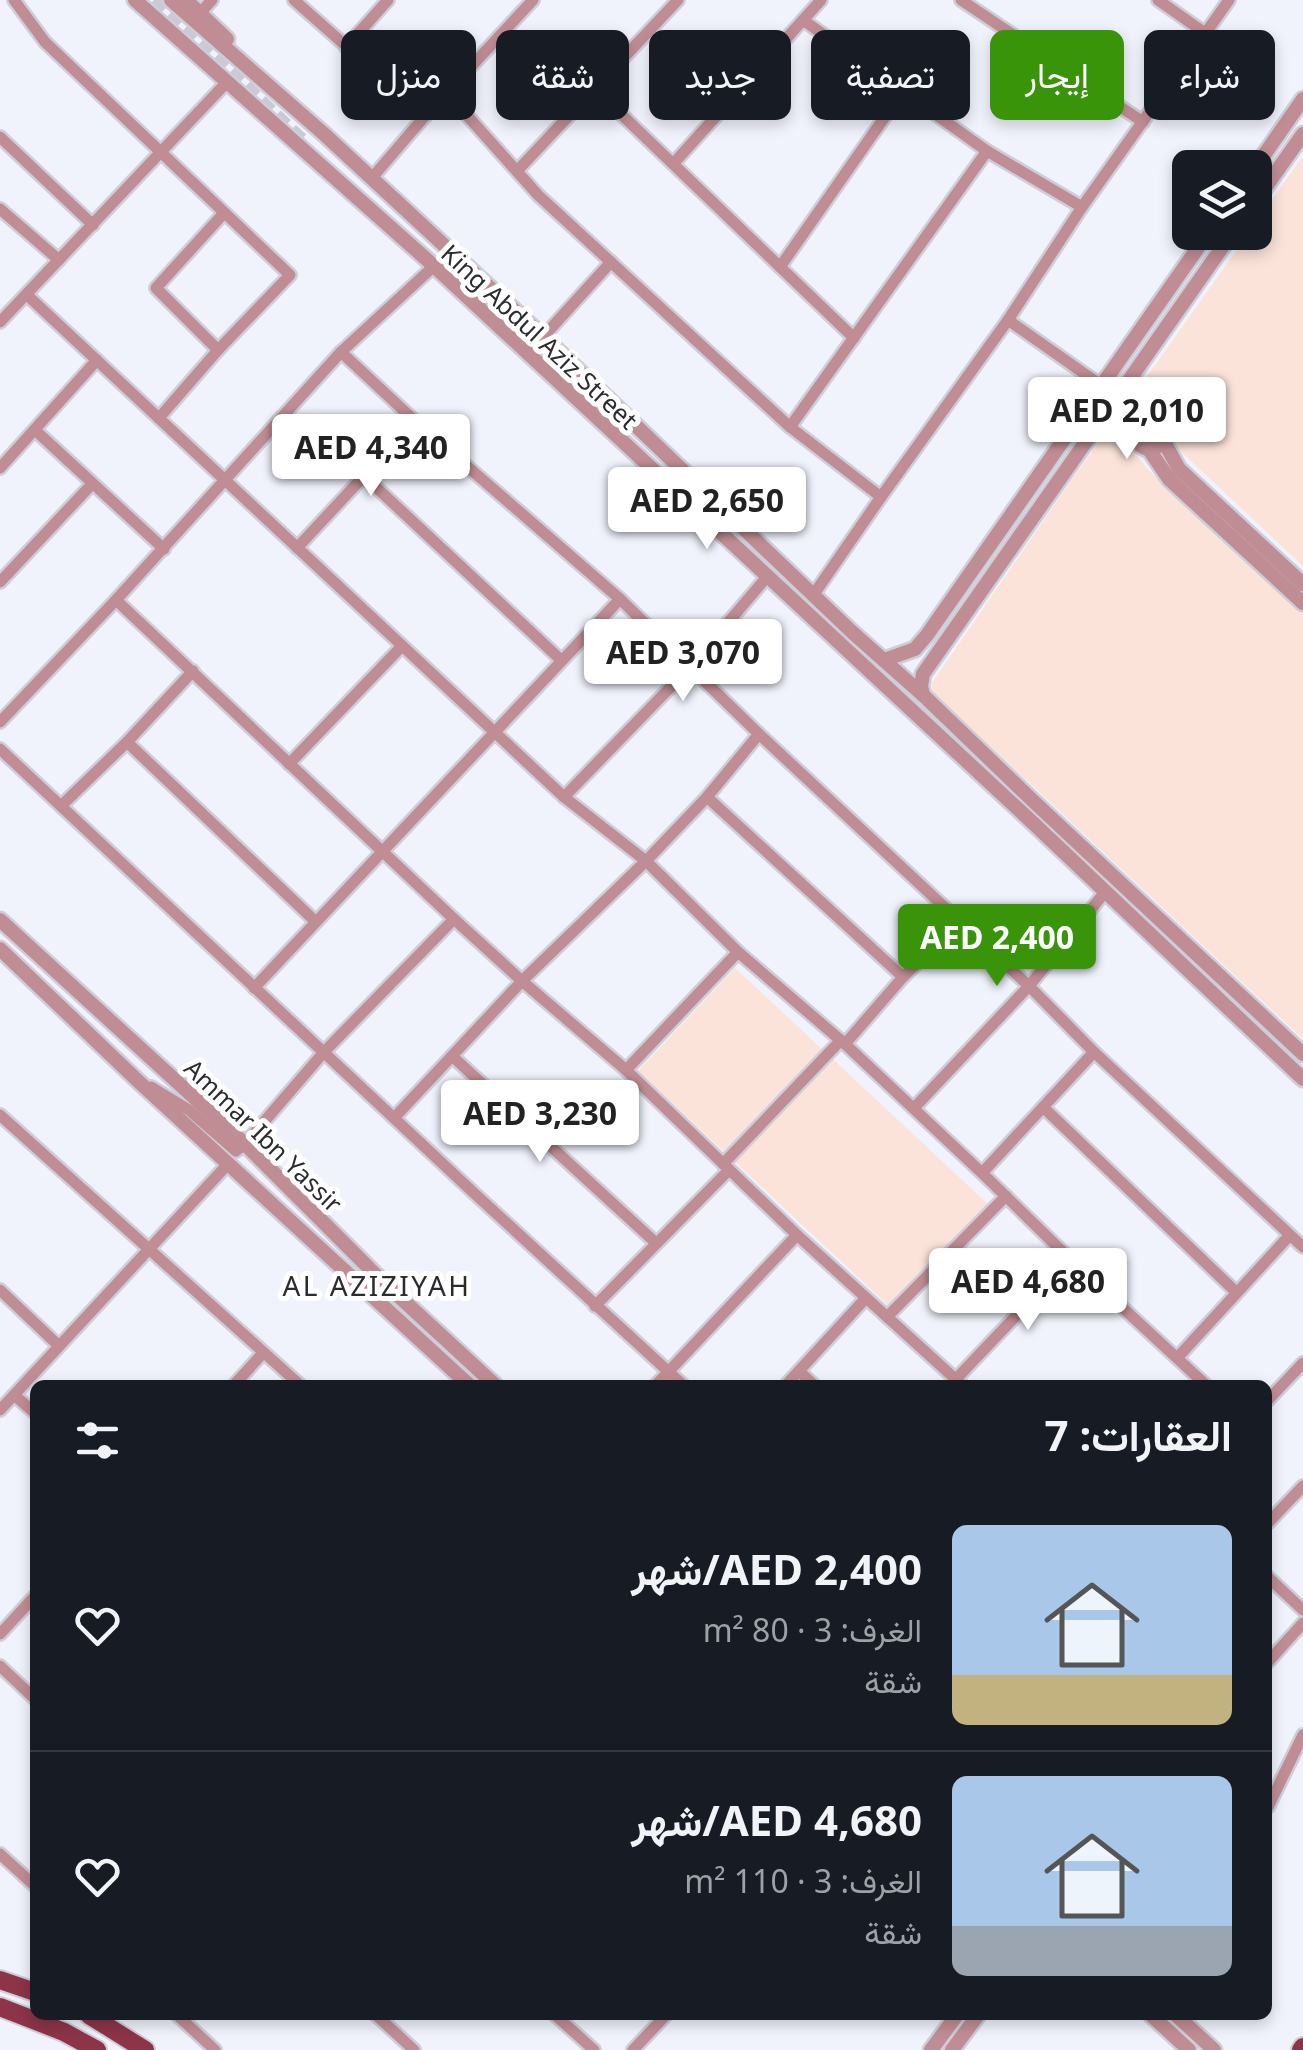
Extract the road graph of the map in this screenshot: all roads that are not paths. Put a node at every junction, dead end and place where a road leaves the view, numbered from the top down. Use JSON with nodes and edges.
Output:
{"nodes":[{"id":1,"x":14,"y":0,"type":"edge"},
{"id":2,"x":136,"y":0,"type":"edge"},
{"id":3,"x":171,"y":0,"type":"edge"},
{"id":4,"x":186,"y":0,"type":"edge"},
{"id":5,"x":212,"y":0,"type":"edge"},
{"id":6,"x":294,"y":0,"type":"edge"},
{"id":7,"x":388,"y":0,"type":"edge"},
{"id":8,"x":532,"y":0,"type":"edge"},
{"id":9,"x":678,"y":0,"type":"edge"},
{"id":10,"x":822,"y":0,"type":"edge"},
{"id":11,"x":961,"y":0,"type":"edge"},
{"id":12,"x":1158,"y":0,"type":"edge"},
{"id":13,"x":1229,"y":0,"type":"edge"},
{"id":14,"x":200,"y":13,"type":"junction"},
{"id":15,"x":803,"y":20,"type":"junction"},
{"id":16,"x":361,"y":30,"type":"edge"},
{"id":17,"x":817,"y":30,"type":"edge"},
{"id":18,"x":1201,"y":30,"type":"edge"},
{"id":19,"x":1207,"y":30,"type":"edge"},
{"id":20,"x":341,"y":42,"type":"edge"},
{"id":21,"x":629,"y":53,"type":"edge"},
{"id":22,"x":476,"y":61,"type":"edge"},
{"id":23,"x":226,"y":82,"type":"junction"},
{"id":24,"x":1303,"y":99,"type":"edge"},
{"id":25,"x":422,"y":120,"type":"edge"},
{"id":26,"x":471,"y":120,"type":"edge"},
{"id":27,"x":566,"y":120,"type":"edge"},
{"id":28,"x":627,"y":120,"type":"edge"},
{"id":29,"x":883,"y":120,"type":"edge"},
{"id":30,"x":943,"y":120,"type":"edge"},
{"id":31,"x":1143,"y":122,"type":"joint"},
{"id":32,"x":324,"y":134,"type":"junction"},
{"id":33,"x":1303,"y":134,"type":"edge"},
{"id":34,"x":0,"y":137,"type":"edge"},
{"id":35,"x":12,"y":148,"type":"junction"},
{"id":36,"x":1268,"y":150,"type":"edge"},
{"id":37,"x":162,"y":151,"type":"junction"},
{"id":38,"x":987,"y":151,"type":"junction"},
{"id":39,"x":0,"y":160,"type":"edge"},
{"id":40,"x":673,"y":164,"type":"junction"},
{"id":41,"x":517,"y":171,"type":"junction"},
{"id":42,"x":1272,"y":177,"type":"edge"},
{"id":43,"x":371,"y":180,"type":"junction"},
{"id":44,"x":1082,"y":208,"type":"junction"},
{"id":45,"x":0,"y":209,"type":"edge"},
{"id":46,"x":224,"y":213,"type":"junction"},
{"id":47,"x":93,"y":225,"type":"junction"},
{"id":48,"x":1197,"y":250,"type":"edge"},
{"id":49,"x":1221,"y":250,"type":"edge"},
{"id":50,"x":60,"y":260,"type":"junction"},
{"id":51,"x":611,"y":262,"type":"junction"},
{"id":52,"x":434,"y":266,"type":"junction"},
{"id":53,"x":780,"y":267,"type":"junction"},
{"id":54,"x":27,"y":295,"type":"junction"},
{"id":55,"x":1008,"y":320,"type":"junction"},
{"id":56,"x":0,"y":322,"type":"edge"},
{"id":57,"x":543,"y":337,"type":"junction"},
{"id":58,"x":854,"y":338,"type":"junction"},
{"id":59,"x":218,"y":350,"type":"junction"},
{"id":60,"x":342,"y":352,"type":"junction"},
{"id":61,"x":97,"y":360,"type":"junction"},
{"id":62,"x":1129,"y":380,"type":"junction"},
{"id":63,"x":1102,"y":386,"type":"junction"},
{"id":64,"x":159,"y":418,"type":"junction"},
{"id":65,"x":1102,"y":418,"type":"junction"},
{"id":66,"x":1154,"y":420,"type":"junction"},
{"id":67,"x":416,"y":421,"type":"junction"},
{"id":68,"x":1138,"y":426,"type":"junction"},
{"id":69,"x":790,"y":427,"type":"junction"},
{"id":70,"x":36,"y":430,"type":"junction"},
{"id":71,"x":1163,"y":440,"type":"junction"},
{"id":72,"x":1148,"y":448,"type":"junction"},
{"id":73,"x":0,"y":468,"type":"edge"},
{"id":74,"x":364,"y":476,"type":"junction"},
{"id":75,"x":226,"y":481,"type":"junction"},
{"id":76,"x":92,"y":484,"type":"junction"},
{"id":77,"x":881,"y":496,"type":"junction"},
{"id":78,"x":297,"y":548,"type":"junction"},
{"id":79,"x":164,"y":549,"type":"junction"},
{"id":80,"x":766,"y":578,"type":"junction"},
{"id":81,"x":0,"y":582,"type":"edge"},
{"id":82,"x":1303,"y":584,"type":"edge"},
{"id":83,"x":814,"y":594,"type":"junction"},
{"id":84,"x":620,"y":599,"type":"junction"},
{"id":85,"x":116,"y":600,"type":"junction"},
{"id":86,"x":1303,"y":603,"type":"edge"},
{"id":87,"x":402,"y":646,"type":"junction"},
{"id":88,"x":915,"y":649,"type":"junction"},
{"id":89,"x":562,"y":660,"type":"junction"},
{"id":90,"x":884,"y":660,"type":"junction"},
{"id":91,"x":932,"y":662,"type":"junction"},
{"id":92,"x":692,"y":666,"type":"junction"},
{"id":93,"x":193,"y":672,"type":"junction"},
{"id":94,"x":923,"y":695,"type":"junction"},
{"id":95,"x":0,"y":722,"type":"edge"},
{"id":96,"x":494,"y":732,"type":"junction"},
{"id":97,"x":759,"y":734,"type":"junction"},
{"id":98,"x":127,"y":742,"type":"junction"},
{"id":99,"x":0,"y":749,"type":"edge"},
{"id":100,"x":290,"y":764,"type":"junction"},
{"id":101,"x":564,"y":797,"type":"junction"},
{"id":102,"x":707,"y":797,"type":"junction"},
{"id":103,"x":61,"y":806,"type":"junction"},
{"id":104,"x":382,"y":852,"type":"junction"},
{"id":105,"x":646,"y":861,"type":"junction"},
{"id":106,"x":1105,"y":892,"type":"junction"},
{"id":107,"x":454,"y":919,"type":"junction"},
{"id":108,"x":0,"y":920,"type":"edge"},
{"id":109,"x":316,"y":922,"type":"junction"},
{"id":110,"x":958,"y":922,"type":"junction"},
{"id":111,"x":0,"y":929,"type":"edge"},
{"id":112,"x":0,"y":949,"type":"edge"},
{"id":113,"x":738,"y":952,"type":"junction"},
{"id":114,"x":53,"y":968,"type":"junction"},
{"id":115,"x":903,"y":978,"type":"junction"},
{"id":116,"x":522,"y":981,"type":"junction"},
{"id":117,"x":1028,"y":986,"type":"junction"},
{"id":118,"x":254,"y":988,"type":"junction"},
{"id":119,"x":843,"y":1042,"type":"junction"},
{"id":120,"x":324,"y":1052,"type":"junction"},
{"id":121,"x":1094,"y":1052,"type":"junction"},
{"id":122,"x":1303,"y":1054,"type":"edge"},
{"id":123,"x":452,"y":1056,"type":"junction"},
{"id":124,"x":626,"y":1070,"type":"junction"},
{"id":125,"x":131,"y":1074,"type":"junction"},
{"id":126,"x":1303,"y":1079,"type":"edge"},
{"id":127,"x":1043,"y":1107,"type":"junction"},
{"id":128,"x":914,"y":1108,"type":"junction"},
{"id":129,"x":0,"y":1116,"type":"edge"},
{"id":130,"x":394,"y":1118,"type":"junction"},
{"id":131,"x":245,"y":1144,"type":"junction"},
{"id":132,"x":228,"y":1164,"type":"junction"},
{"id":133,"x":726,"y":1167,"type":"junction"},
{"id":134,"x":982,"y":1173,"type":"junction"},
{"id":135,"x":1006,"y":1196,"type":"junction"},
{"id":136,"x":796,"y":1236,"type":"junction"},
{"id":137,"x":1288,"y":1236,"type":"junction"},
{"id":138,"x":656,"y":1243,"type":"junction"},
{"id":139,"x":1303,"y":1247,"type":"edge"},
{"id":140,"x":148,"y":1250,"type":"junction"},
{"id":141,"x":1070,"y":1259,"type":"junction"},
{"id":142,"x":0,"y":1290,"type":"edge"},
{"id":143,"x":1236,"y":1292,"type":"junction"},
{"id":144,"x":865,"y":1299,"type":"junction"},
{"id":145,"x":595,"y":1306,"type":"junction"},
{"id":146,"x":888,"y":1318,"type":"junction"},
{"id":147,"x":60,"y":1346,"type":"junction"},
{"id":148,"x":263,"y":1352,"type":"junction"},
{"id":149,"x":1178,"y":1357,"type":"junction"},
{"id":150,"x":1302,"y":1365,"type":"edge"},
{"id":151,"x":800,"y":1371,"type":"junction"},
{"id":152,"x":669,"y":1372,"type":"junction"},
{"id":153,"x":238,"y":1380,"type":"edge"},
{"id":154,"x":294,"y":1380,"type":"edge"},
{"id":155,"x":465,"y":1380,"type":"edge"},
{"id":156,"x":489,"y":1380,"type":"edge"},
{"id":157,"x":661,"y":1380,"type":"edge"},
{"id":158,"x":678,"y":1380,"type":"edge"},
{"id":159,"x":791,"y":1380,"type":"edge"},
{"id":160,"x":809,"y":1380,"type":"edge"},
{"id":161,"x":957,"y":1380,"type":"edge"},
{"id":162,"x":961,"y":1380,"type":"edge"},
{"id":163,"x":1201,"y":1380,"type":"edge"},
{"id":164,"x":14,"y":1395,"type":"junction"},
{"id":165,"x":1272,"y":1396,"type":"edge"},
{"id":166,"x":30,"y":1409,"type":"edge"},
{"id":167,"x":0,"y":1410,"type":"edge"},
{"id":168,"x":1303,"y":1486,"type":"edge"},
{"id":169,"x":1272,"y":1519,"type":"edge"},
{"id":170,"x":1272,"y":1580,"type":"edge"},
{"id":171,"x":30,"y":1601,"type":"edge"},
{"id":172,"x":1303,"y":1610,"type":"edge"},
{"id":173,"x":1303,"y":1623,"type":"edge"},
{"id":174,"x":0,"y":1634,"type":"edge"},
{"id":175,"x":1272,"y":1658,"type":"edge"},
{"id":176,"x":0,"y":1666,"type":"edge"},
{"id":177,"x":30,"y":1694,"type":"edge"},
{"id":178,"x":1303,"y":1735,"type":"edge"},
{"id":179,"x":1272,"y":1799,"type":"edge"},
{"id":180,"x":0,"y":1854,"type":"edge"},
{"id":181,"x":30,"y":1881,"type":"edge"},
{"id":182,"x":0,"y":1980,"type":"edge"},
{"id":183,"x":30,"y":1990,"type":"edge"},
{"id":184,"x":0,"y":2007,"type":"edge"},
{"id":185,"x":30,"y":2019,"type":"edge"},
{"id":186,"x":33,"y":2020,"type":"edge"},
{"id":187,"x":97,"y":2020,"type":"edge"},
{"id":188,"x":182,"y":2020,"type":"edge"},
{"id":189,"x":381,"y":2020,"type":"edge"},
{"id":190,"x":561,"y":2020,"type":"edge"},
{"id":191,"x":661,"y":2020,"type":"edge"},
{"id":192,"x":953,"y":2020,"type":"edge"},
{"id":193,"x":974,"y":2020,"type":"edge"},
{"id":194,"x":1156,"y":2020,"type":"edge"},
{"id":195,"x":1182,"y":2020,"type":"edge"},
{"id":196,"x":97,"y":2050,"type":"edge"},
{"id":197,"x":146,"y":2050,"type":"edge"},
{"id":198,"x":215,"y":2050,"type":"edge"},
{"id":199,"x":414,"y":2050,"type":"edge"},
{"id":200,"x":594,"y":2050,"type":"edge"},
{"id":201,"x":633,"y":2050,"type":"edge"},
{"id":202,"x":931,"y":2050,"type":"edge"},
{"id":203,"x":952,"y":2050,"type":"edge"},
{"id":204,"x":1189,"y":2050,"type":"edge"},
{"id":205,"x":1214,"y":2050,"type":"edge"}],
"edges":[{"from":1,"to":37,"type":"street"},
{"from":2,"to":23,"type":"street","name":"King Abdul Aziz Street"},
{"from":3,"to":32,"type":"street","name":"King Abdul Aziz Street"},
{"from":4,"to":14,"type":"street","name":"King Abdul Aziz Street"},
{"from":5,"to":14,"type":"street"},
{"from":6,"to":20,"type":"street"},
{"from":7,"to":16,"type":"street"},
{"from":8,"to":22,"type":"street"},
{"from":9,"to":21,"type":"street"},
{"from":10,"to":15,"type":"street"},
{"from":11,"to":31,"type":"street"},
{"from":12,"to":18,"type":"street"},
{"from":13,"to":19,"type":"street"},
{"from":14,"to":32,"type":"street","name":"King Abdul Aziz Street"},
{"from":15,"to":17,"type":"street"},
{"from":15,"to":40,"type":"street"},
{"from":23,"to":37,"type":"street"},
{"from":23,"to":52,"type":"street","name":"King Abdul Aziz Street"},
{"from":24,"to":36,"type":"street"},
{"from":25,"to":43,"type":"street"},
{"from":26,"to":41,"type":"street"},
{"from":27,"to":41,"type":"street"},
{"from":28,"to":40,"type":"street"},
{"from":29,"to":53,"type":"street"},
{"from":30,"to":38,"type":"street"},
{"from":31,"to":44,"type":"street"},
{"from":32,"to":43,"type":"street","name":"King Abdul Aziz Street"},
{"from":33,"to":42,"type":"street"},
{"from":34,"to":35,"type":"street"},
{"from":35,"to":39,"type":"street"},
{"from":35,"to":47,"type":"street"},
{"from":37,"to":46,"type":"street"},
{"from":37,"to":47,"type":"street"},
{"from":38,"to":44,"type":"street"},
{"from":38,"to":58,"type":"street"},
{"from":40,"to":53,"type":"street"},
{"from":41,"to":51,"type":"street"},
{"from":43,"to":57,"type":"street","name":"King Abdul Aziz Street"},
{"from":44,"to":55,"type":"street"},
{"from":45,"to":50,"type":"street"},
{"from":46,"to":59,"type":"street"},
{"from":46,"to":59,"type":"street"},
{"from":47,"to":50,"type":"street"},
{"from":48,"to":63,"type":"street"},
{"from":49,"to":62,"type":"street"},
{"from":50,"to":54,"type":"street"},
{"from":51,"to":57,"type":"street"},
{"from":51,"to":69,"type":"street"},
{"from":52,"to":60,"type":"street"},
{"from":52,"to":80,"type":"street","name":"King Abdul Aziz Street"},
{"from":53,"to":58,"type":"street"},
{"from":54,"to":56,"type":"street"},
{"from":54,"to":61,"type":"street"},
{"from":55,"to":63,"type":"street"},
{"from":55,"to":77,"type":"street"},
{"from":57,"to":83,"type":"street","name":"King Abdul Aziz Street"},
{"from":58,"to":69,"type":"street"},
{"from":59,"to":64,"type":"street"},
{"from":60,"to":67,"type":"street"},
{"from":60,"to":75,"type":"street"},
{"from":61,"to":64,"type":"street"},
{"from":61,"to":70,"type":"street"},
{"from":62,"to":65,"type":"street"},
{"from":62,"to":66,"type":"street"},
{"from":63,"to":88,"type":"street"},
{"from":64,"to":75,"type":"street"},
{"from":65,"to":68,"type":"street"},
{"from":65,"to":91,"type":"street"},
{"from":66,"to":68,"type":"street"},
{"from":66,"to":71,"type":"street"},
{"from":67,"to":74,"type":"street"},
{"from":67,"to":84,"type":"street"},
{"from":68,"to":72,"type":"street"},
{"from":69,"to":77,"type":"street"},
{"from":70,"to":73,"type":"street"},
{"from":70,"to":76,"type":"street"},
{"from":71,"to":72,"type":"street"},
{"from":71,"to":82,"type":"street"},
{"from":72,"to":86,"type":"street"},
{"from":74,"to":78,"type":"street"},
{"from":74,"to":89,"type":"street"},
{"from":75,"to":78,"type":"street"},
{"from":75,"to":79,"type":"street"},
{"from":76,"to":79,"type":"street"},
{"from":76,"to":81,"type":"street"},
{"from":77,"to":83,"type":"street"},
{"from":78,"to":87,"type":"street"},
{"from":79,"to":85,"type":"street"},
{"from":80,"to":92,"type":"street"},
{"from":80,"to":106,"type":"street","name":"King Abdul Aziz Street"},
{"from":83,"to":90,"type":"street","name":"King Abdul Aziz Street"},
{"from":84,"to":89,"type":"street"},
{"from":84,"to":92,"type":"street"},
{"from":85,"to":93,"type":"street"},
{"from":85,"to":95,"type":"street"},
{"from":87,"to":96,"type":"street"},
{"from":87,"to":100,"type":"street"},
{"from":88,"to":90,"type":"street"},
{"from":88,"to":91,"type":"street"},
{"from":89,"to":96,"type":"street"},
{"from":90,"to":94,"type":"street","name":"King Abdul Aziz Street"},
{"from":91,"to":94,"type":"street"},
{"from":92,"to":97,"type":"street"},
{"from":92,"to":101,"type":"street"},
{"from":93,"to":98,"type":"street"},
{"from":93,"to":100,"type":"street"},
{"from":94,"to":122,"type":"street","name":"King Abdul Aziz Street"},
{"from":96,"to":101,"type":"street"},
{"from":96,"to":104,"type":"street"},
{"from":97,"to":102,"type":"street"},
{"from":97,"to":110,"type":"street"},
{"from":98,"to":103,"type":"street"},
{"from":98,"to":109,"type":"street"},
{"from":99,"to":103,"type":"street"},
{"from":100,"to":104,"type":"street"},
{"from":101,"to":105,"type":"street"},
{"from":102,"to":105,"type":"street"},
{"from":102,"to":115,"type":"street"},
{"from":103,"to":118,"type":"street"},
{"from":104,"to":107,"type":"street"},
{"from":104,"to":109,"type":"street"},
{"from":105,"to":113,"type":"street"},
{"from":105,"to":116,"type":"street"},
{"from":106,"to":117,"type":"street"},
{"from":106,"to":126,"type":"street","name":"King Abdul Aziz Street"},
{"from":107,"to":116,"type":"street"},
{"from":107,"to":120,"type":"street"},
{"from":108,"to":114,"type":"street","name":"Ammar Ibn Yassir"},
{"from":109,"to":118,"type":"street"},
{"from":110,"to":115,"type":"street"},
{"from":110,"to":117,"type":"street"},
{"from":111,"to":114,"type":"street"},
{"from":112,"to":125,"type":"street","name":"Ammar Ibn Yassir"},
{"from":113,"to":119,"type":"street"},
{"from":113,"to":124,"type":"street"},
{"from":114,"to":131,"type":"street","name":"Ammar Ibn Yassir"},
{"from":115,"to":119,"type":"street"},
{"from":116,"to":123,"type":"street"},
{"from":116,"to":124,"type":"street"},
{"from":117,"to":121,"type":"street"},
{"from":117,"to":128,"type":"street"},
{"from":118,"to":120,"type":"street"},
{"from":119,"to":128,"type":"street"},
{"from":119,"to":133,"type":"street"},
{"from":120,"to":130,"type":"street"},
{"from":120,"to":131,"type":"street"},
{"from":121,"to":127,"type":"street"},
{"from":121,"to":137,"type":"street"},
{"from":123,"to":130,"type":"street"},
{"from":123,"to":138,"type":"street"},
{"from":124,"to":133,"type":"street"},
{"from":125,"to":131,"type":"street"},
{"from":125,"to":132,"type":"street","name":"Ammar Ibn Yassir"},
{"from":127,"to":134,"type":"street"},
{"from":127,"to":143,"type":"street"},
{"from":128,"to":134,"type":"street"},
{"from":129,"to":140,"type":"street"},
{"from":130,"to":145,"type":"street"},
{"from":131,"to":156,"type":"street","name":"Ammar Ibn Yassir"},
{"from":132,"to":140,"type":"street"},
{"from":132,"to":155,"type":"street","name":"Ammar Ibn Yassir"},
{"from":133,"to":136,"type":"street"},
{"from":133,"to":138,"type":"street"},
{"from":134,"to":135,"type":"street"},
{"from":135,"to":141,"type":"street"},
{"from":135,"to":146,"type":"street"},
{"from":136,"to":144,"type":"street"},
{"from":136,"to":152,"type":"street"},
{"from":137,"to":139,"type":"street"},
{"from":137,"to":143,"type":"street"},
{"from":138,"to":145,"type":"street"},
{"from":140,"to":147,"type":"street"},
{"from":140,"to":148,"type":"street"},
{"from":141,"to":149,"type":"street"},
{"from":141,"to":162,"type":"street"},
{"from":142,"to":147,"type":"street"},
{"from":143,"to":149,"type":"street"},
{"from":144,"to":146,"type":"street"},
{"from":144,"to":151,"type":"street"},
{"from":145,"to":152,"type":"street"},
{"from":146,"to":161,"type":"street"},
{"from":147,"to":164,"type":"street"},
{"from":148,"to":153,"type":"street"},
{"from":148,"to":154,"type":"street"},
{"from":149,"to":163,"type":"street"},
{"from":150,"to":165,"type":"street"},
{"from":151,"to":159,"type":"street"},
{"from":151,"to":160,"type":"street"},
{"from":152,"to":157,"type":"street"},
{"from":152,"to":158,"type":"street"},
{"from":164,"to":166,"type":"street"},
{"from":164,"to":167,"type":"street"},
{"from":168,"to":169,"type":"street"},
{"from":170,"to":172,"type":"street"},
{"from":171,"to":174,"type":"street"},
{"from":173,"to":175,"type":"street"},
{"from":176,"to":177,"type":"street"},
{"from":178,"to":179,"type":"street"},
{"from":180,"to":181,"type":"street"},
{"from":182,"to":183,"type":"main road"},
{"from":184,"to":185,"type":"main road"},
{"from":186,"to":196,"type":"main road"},
{"from":187,"to":197,"type":"main road"},
{"from":188,"to":198,"type":"street"},
{"from":189,"to":199,"type":"street"},
{"from":190,"to":200,"type":"street"},
{"from":191,"to":201,"type":"street"},
{"from":192,"to":202,"type":"street"},
{"from":193,"to":203,"type":"street"},
{"from":194,"to":204,"type":"street"},
{"from":195,"to":205,"type":"street"}]}
